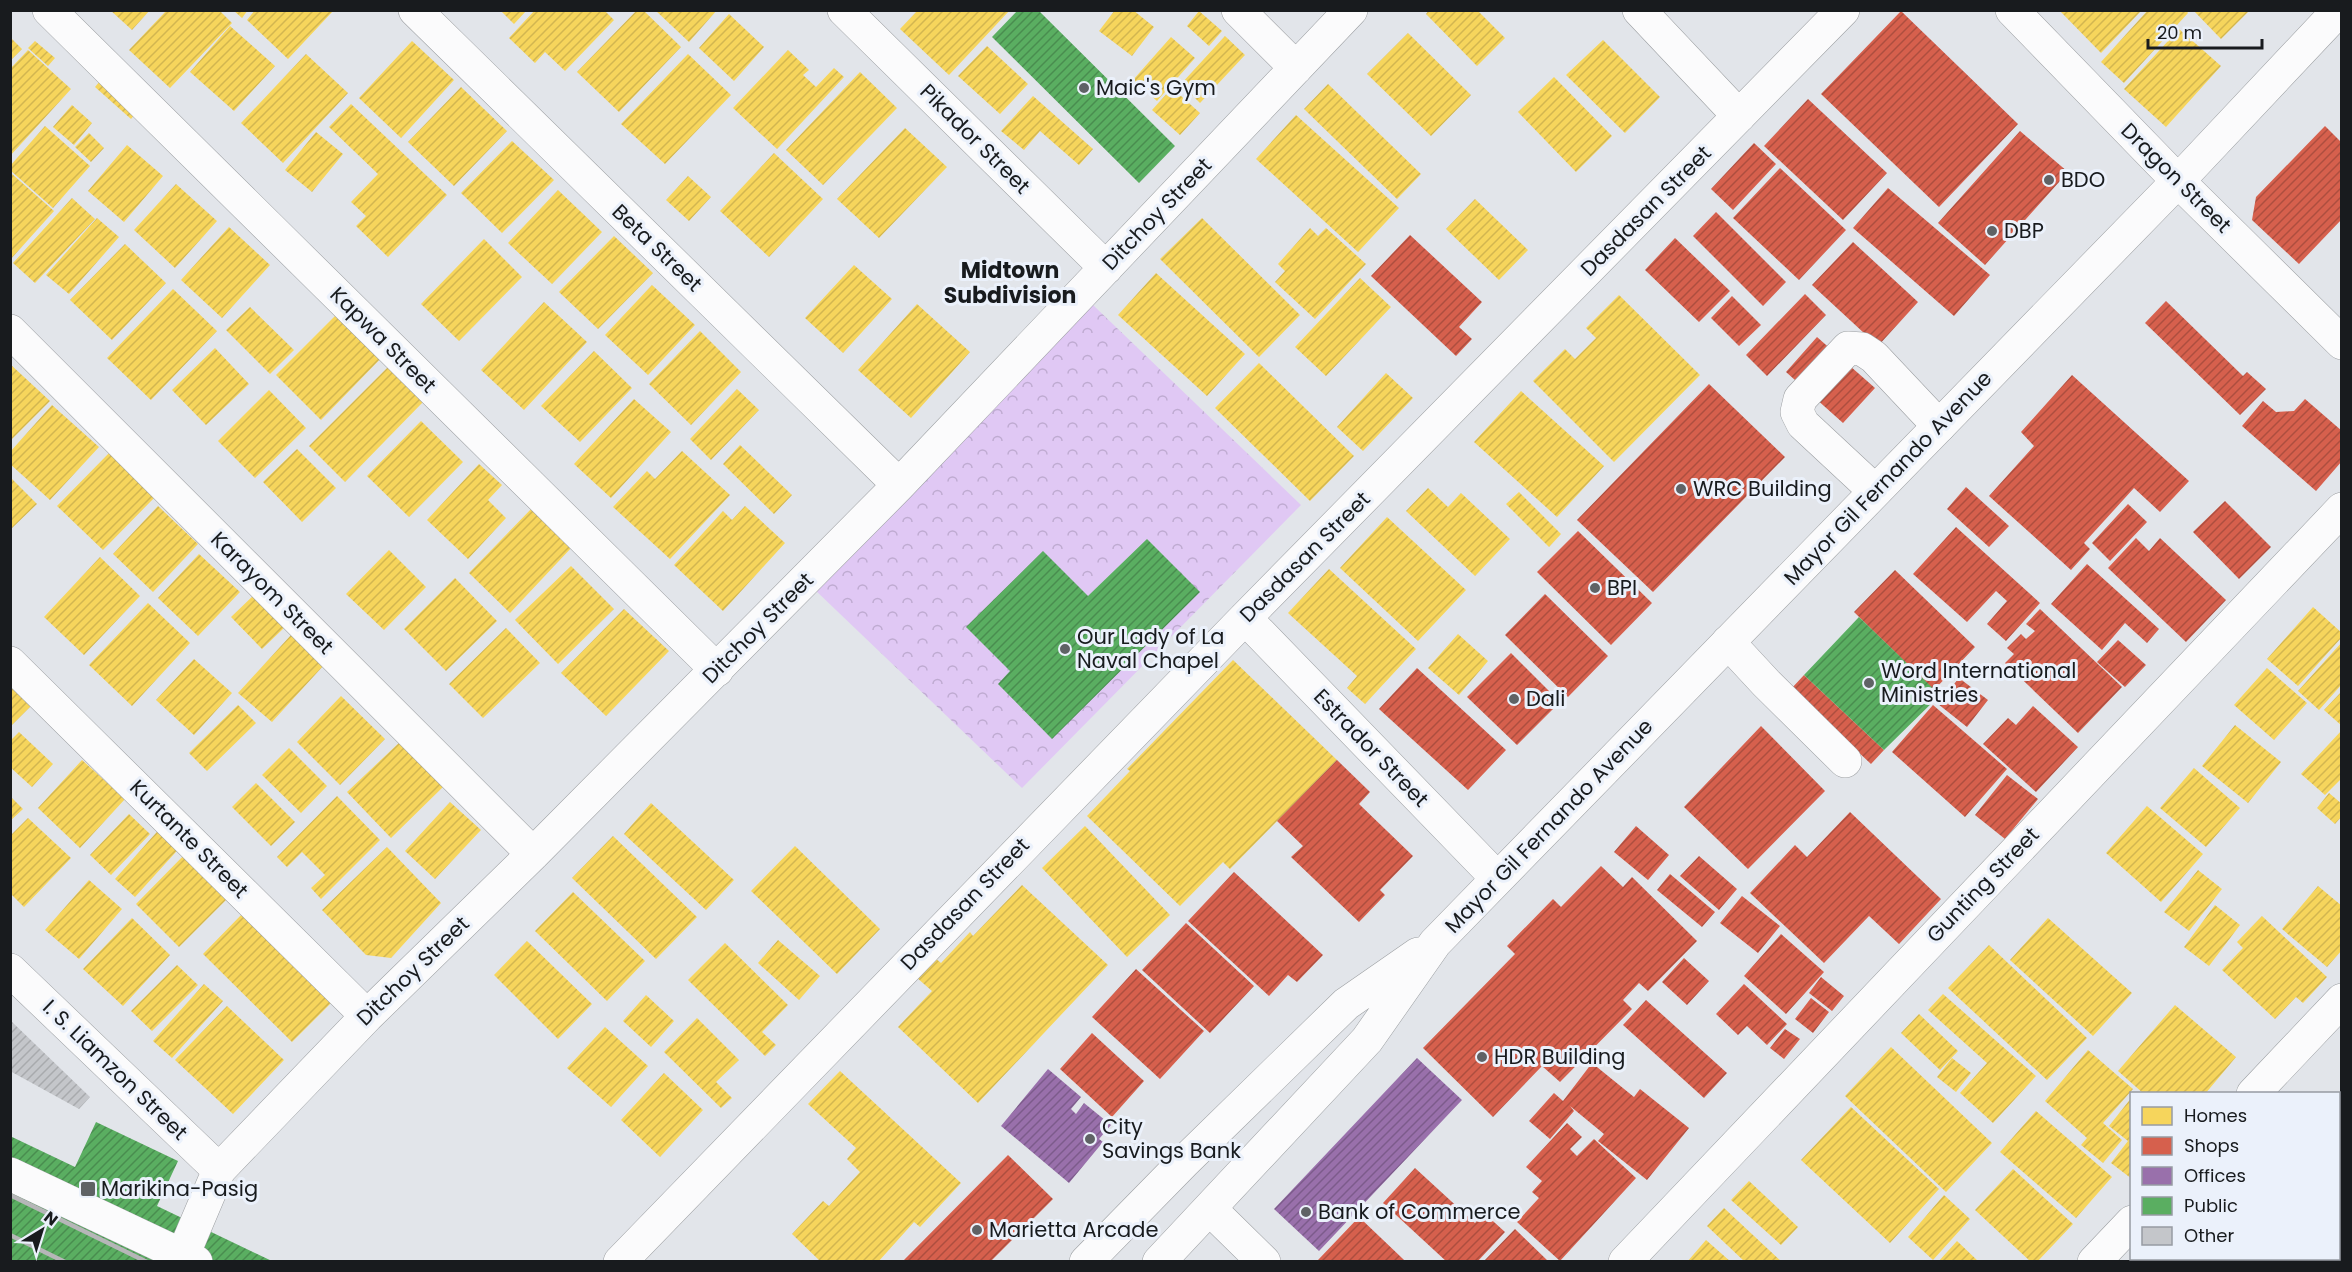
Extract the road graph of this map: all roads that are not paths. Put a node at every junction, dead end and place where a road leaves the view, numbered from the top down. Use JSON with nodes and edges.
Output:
{"nodes":[{"id":1,"x":48,"y":10,"type":"edge"},
{"id":2,"x":415,"y":10,"type":"edge"},
{"id":3,"x":844,"y":10,"type":"edge"},
{"id":4,"x":1238,"y":10,"type":"edge"},
{"id":5,"x":1351,"y":10,"type":"edge"},
{"id":6,"x":1639,"y":10,"type":"edge"},
{"id":7,"x":1843,"y":10,"type":"edge"},
{"id":8,"x":2012,"y":10,"type":"edge"},
{"id":9,"x":2339,"y":10,"type":"edge"},
{"id":10,"x":1296,"y":68,"type":"junction"},
{"id":11,"x":1739,"y":116,"type":"junction"},
{"id":12,"x":2178,"y":181,"type":"junction"},
{"id":13,"x":1106,"y":268,"type":"junction"},
{"id":14,"x":10,"y":331,"type":"edge"},
{"id":15,"x":2342,"y":343,"type":"edge"},
{"id":16,"x":1939,"y":426,"type":"junction"},
{"id":17,"x":899,"y":485,"type":"junction"},
{"id":18,"x":1875,"y":491,"type":"junction"},
{"id":19,"x":2342,"y":509,"type":"edge"},
{"id":20,"x":1245,"y":618,"type":"junction"},
{"id":21,"x":1728,"y":642,"type":"junction"},
{"id":22,"x":10,"y":663,"type":"edge"},
{"id":23,"x":717,"y":670,"type":"junction"},
{"id":24,"x":1845,"y":760,"type":"dead end"},
{"id":25,"x":533,"y":854,"type":"junction"},
{"id":26,"x":1497,"y":878,"type":"junction"},
{"id":27,"x":1435,"y":943,"type":"junction"},
{"id":28,"x":10,"y":970,"type":"edge"},
{"id":29,"x":2342,"y":1000,"type":"edge"},
{"id":30,"x":367,"y":1016,"type":"junction"},
{"id":31,"x":2255,"y":1092,"type":"edge"},
{"id":32,"x":219,"y":1170,"type":"junction"},
{"id":33,"x":10,"y":1174,"type":"edge"},
{"id":34,"x":1210,"y":1209,"type":"junction"},
{"id":35,"x":2130,"y":1224,"type":"edge"},
{"id":36,"x":189,"y":1258,"type":"edge"},
{"id":37,"x":620,"y":1262,"type":"edge"},
{"id":38,"x":1086,"y":1262,"type":"edge"},
{"id":39,"x":1160,"y":1262,"type":"edge"},
{"id":40,"x":1264,"y":1262,"type":"edge"},
{"id":41,"x":1625,"y":1262,"type":"edge"},
{"id":42,"x":2094,"y":1262,"type":"edge"}],
"edges":[{"from":1,"to":23,"type":"street","name":"Kapwa Street"},
{"from":2,"to":17,"type":"street","name":"Beta Street"},
{"from":3,"to":13,"type":"street","name":"Pikador Street"},
{"from":4,"to":10,"type":"street"},
{"from":5,"to":10,"type":"street","name":"Ditchoy Street"},
{"from":6,"to":11,"type":"street"},
{"from":7,"to":11,"type":"street","name":"Dasdasan Street"},
{"from":8,"to":12,"type":"street","name":"Dragon Street"},
{"from":9,"to":12,"type":"street","name":"Mayor Gil Fernando Avenue"},
{"from":10,"to":13,"type":"street","name":"Ditchoy Street"},
{"from":11,"to":20,"type":"street","name":"Dasdasan Street"},
{"from":12,"to":15,"type":"street","name":"Dragon Street"},
{"from":12,"to":16,"type":"street","name":"Mayor Gil Fernando Avenue"},
{"from":13,"to":17,"type":"street","name":"Ditchoy Street"},
{"from":14,"to":25,"type":"street","name":"Karayom Street"},
{"from":16,"to":18,"type":"street","name":"Mayor Gil Fernando Avenue"},
{"from":16,"to":18,"type":"street"},
{"from":17,"to":23,"type":"street","name":"Ditchoy Street"},
{"from":18,"to":21,"type":"street","name":"Mayor Gil Fernando Avenue"},
{"from":19,"to":41,"type":"street","name":"Gunting Street"},
{"from":20,"to":26,"type":"street","name":"Estrador Street"},
{"from":20,"to":37,"type":"street","name":"Dasdasan Street"},
{"from":21,"to":24,"type":"street"},
{"from":21,"to":26,"type":"street","name":"Mayor Gil Fernando Avenue"},
{"from":22,"to":30,"type":"street","name":"Kurtante Street"},
{"from":23,"to":25,"type":"street","name":"Ditchoy Street"},
{"from":25,"to":30,"type":"street","name":"Ditchoy Street"},
{"from":26,"to":27,"type":"street","name":"Mayor Gil Fernando Avenue"},
{"from":27,"to":34,"type":"street","name":"Mayor Gil Fernando Avenue"},
{"from":27,"to":38,"type":"street","name":"Mayor Gil Fernando Avenue"},
{"from":28,"to":32,"type":"street","name":"I. S. Liamzon Street"},
{"from":29,"to":31,"type":"street"},
{"from":30,"to":32,"type":"street","name":"Ditchoy Street"},
{"from":32,"to":36,"type":"street","name":"Ditchoy Street"},
{"from":33,"to":36,"type":"street"},
{"from":34,"to":39,"type":"street","name":"Mayor Gil Fernando Avenue"},
{"from":34,"to":40,"type":"street"},
{"from":35,"to":42,"type":"street"}]}
